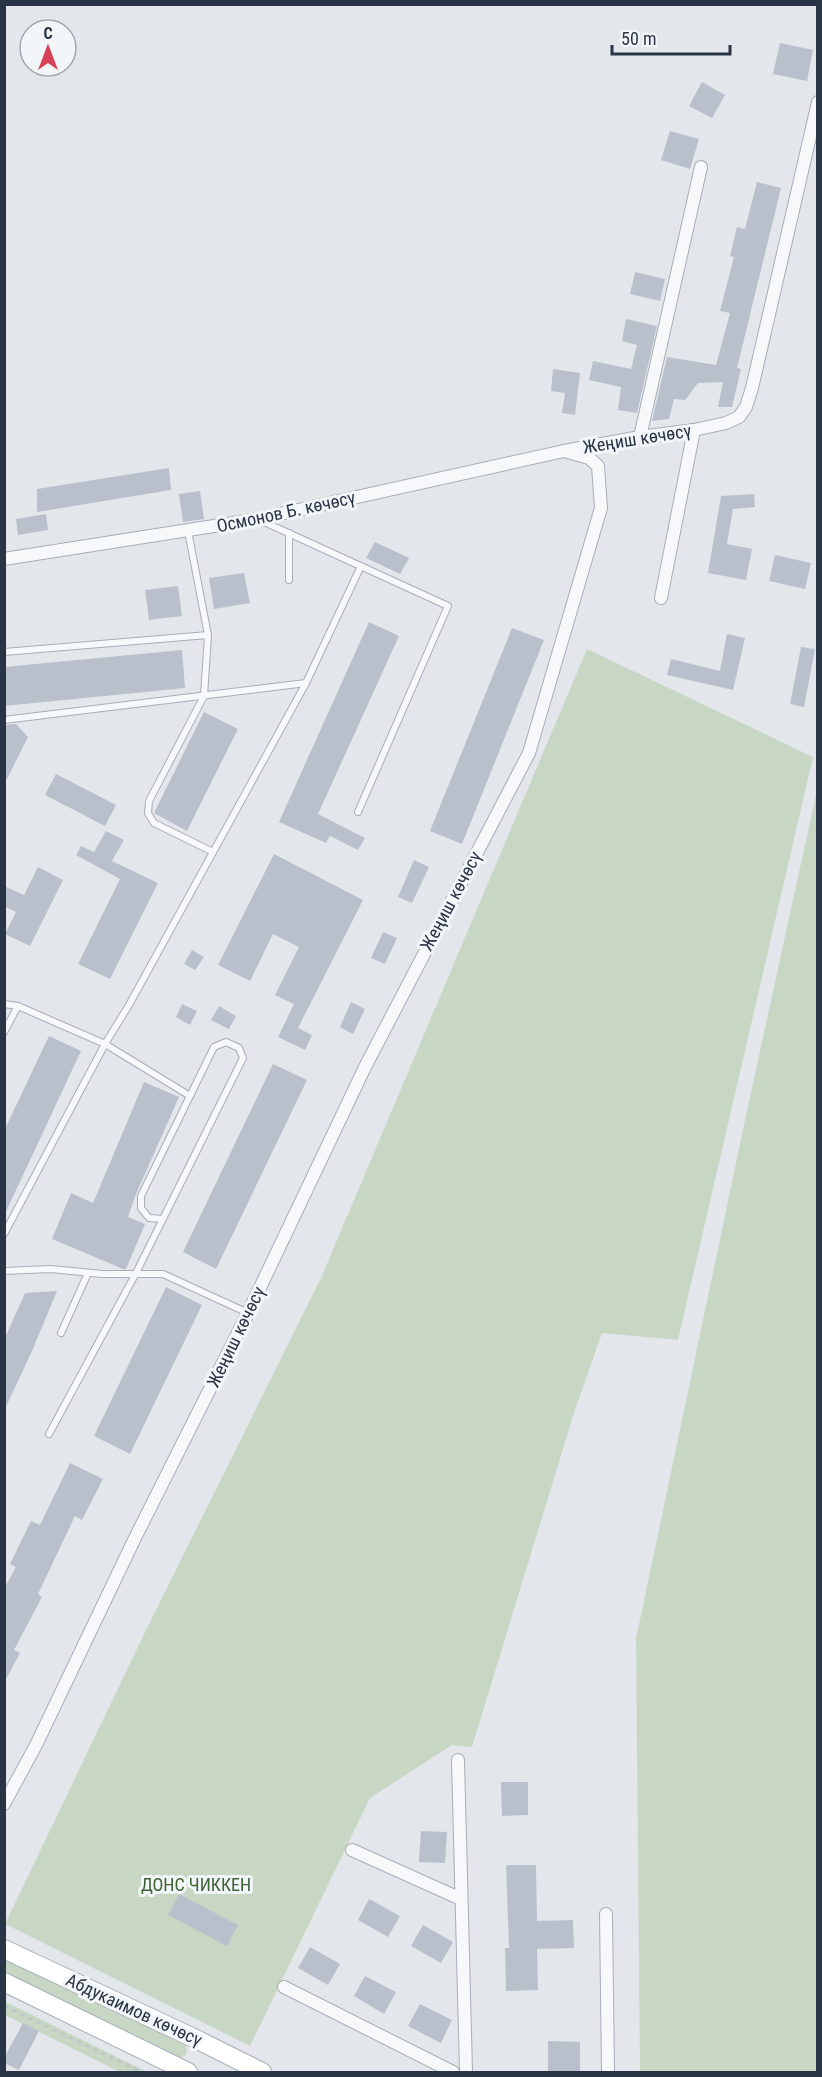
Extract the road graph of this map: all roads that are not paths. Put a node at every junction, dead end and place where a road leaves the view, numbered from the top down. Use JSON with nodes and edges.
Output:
{"nodes":[{"id":1,"x":818,"y":102,"type":"edge"},
{"id":2,"x":701,"y":167,"type":"dead end"},
{"id":3,"x":694,"y":430,"type":"junction"},
{"id":4,"x":640,"y":437,"type":"junction"},
{"id":5,"x":564,"y":451,"type":"junction"},
{"id":6,"x":258,"y":519,"type":"junction"},
{"id":7,"x":188,"y":531,"type":"junction"},
{"id":8,"x":290,"y":533,"type":"junction"},
{"id":9,"x":4,"y":559,"type":"edge"},
{"id":10,"x":361,"y":566,"type":"junction"},
{"id":11,"x":289,"y":580,"type":"dead end"},
{"id":12,"x":661,"y":598,"type":"dead end"},
{"id":13,"x":208,"y":635,"type":"junction"},
{"id":14,"x":4,"y":652,"type":"edge"},
{"id":15,"x":306,"y":683,"type":"junction"},
{"id":16,"x":204,"y":696,"type":"junction"},
{"id":17,"x":4,"y":720,"type":"edge"},
{"id":18,"x":358,"y":812,"type":"dead end"},
{"id":19,"x":213,"y":852,"type":"junction"},
{"id":20,"x":4,"y":1004,"type":"edge"},
{"id":21,"x":18,"y":1006,"type":"junction"},
{"id":22,"x":4,"y":1032,"type":"edge"},
{"id":23,"x":105,"y":1044,"type":"junction"},
{"id":24,"x":190,"y":1096,"type":"junction"},
{"id":25,"x":163,"y":1219,"type":"junction"},
{"id":26,"x":4,"y":1234,"type":"edge"},
{"id":27,"x":4,"y":1271,"type":"edge"},
{"id":28,"x":88,"y":1273,"type":"junction"},
{"id":29,"x":136,"y":1273,"type":"junction"},
{"id":30,"x":248,"y":1313,"type":"junction"},
{"id":31,"x":61,"y":1333,"type":"dead end"},
{"id":32,"x":49,"y":1434,"type":"dead end"},
{"id":33,"x":458,"y":1760,"type":"dead end"},
{"id":34,"x":4,"y":1803,"type":"edge"},
{"id":35,"x":352,"y":1850,"type":"dead end"},
{"id":36,"x":461,"y":1899,"type":"junction"},
{"id":37,"x":606,"y":1914,"type":"dead end"},
{"id":38,"x":4,"y":1949,"type":"edge"},
{"id":39,"x":4,"y":1982,"type":"edge"},
{"id":40,"x":284,"y":1987,"type":"dead end"},
{"id":41,"x":200,"y":2041,"type":"junction"},
{"id":42,"x":187,"y":2072,"type":"edge"},
{"id":43,"x":262,"y":2073,"type":"edge"},
{"id":44,"x":453,"y":2073,"type":"edge"},
{"id":45,"x":466,"y":2073,"type":"edge"},
{"id":46,"x":608,"y":2073,"type":"edge"}],
"edges":[{"from":1,"to":3,"type":"street","name":"Жеңиш көчөсү"},
{"from":2,"to":4,"type":"street"},
{"from":3,"to":4,"type":"street","name":"Жеңиш көчөсү"},
{"from":3,"to":12,"type":"street"},
{"from":4,"to":5,"type":"street","name":"Жеңиш көчөсү"},
{"from":5,"to":6,"type":"street","name":"Осмонов Б. көчөсү"},
{"from":5,"to":30,"type":"street","name":"Жеңиш көчөсү"},
{"from":6,"to":7,"type":"street","name":"Осмонов Б. көчөсү"},
{"from":6,"to":8,"type":"lane"},
{"from":7,"to":9,"type":"street","name":"Осмонов Б. көчөсү"},
{"from":7,"to":13,"type":"lane"},
{"from":8,"to":10,"type":"lane"},
{"from":8,"to":11,"type":"lane"},
{"from":10,"to":15,"type":"lane"},
{"from":10,"to":18,"type":"lane"},
{"from":13,"to":14,"type":"lane"},
{"from":13,"to":16,"type":"lane"},
{"from":15,"to":16,"type":"lane"},
{"from":15,"to":19,"type":"lane"},
{"from":16,"to":17,"type":"lane"},
{"from":16,"to":19,"type":"lane"},
{"from":19,"to":23,"type":"lane"},
{"from":20,"to":21,"type":"lane"},
{"from":21,"to":22,"type":"lane"},
{"from":21,"to":23,"type":"lane"},
{"from":23,"to":24,"type":"lane"},
{"from":23,"to":26,"type":"lane"},
{"from":24,"to":25,"type":"lane"},
{"from":24,"to":25,"type":"lane"},
{"from":25,"to":29,"type":"lane"},
{"from":27,"to":28,"type":"lane"},
{"from":28,"to":29,"type":"lane"},
{"from":28,"to":31,"type":"lane"},
{"from":29,"to":30,"type":"lane"},
{"from":29,"to":32,"type":"lane"},
{"from":30,"to":34,"type":"street","name":"Жеңиш көчөсү"},
{"from":33,"to":36,"type":"street"},
{"from":35,"to":36,"type":"street"},
{"from":36,"to":45,"type":"street"},
{"from":37,"to":46,"type":"street"},
{"from":38,"to":41,"type":"main road","name":"Абдукаимов көчөсү"},
{"from":39,"to":42,"type":"main road","name":"Абдукаимов көчөсү"},
{"from":40,"to":44,"type":"street"},
{"from":41,"to":42,"type":"main road"},
{"from":41,"to":43,"type":"main road","name":"Абдукаимов көчөсү"}]}
